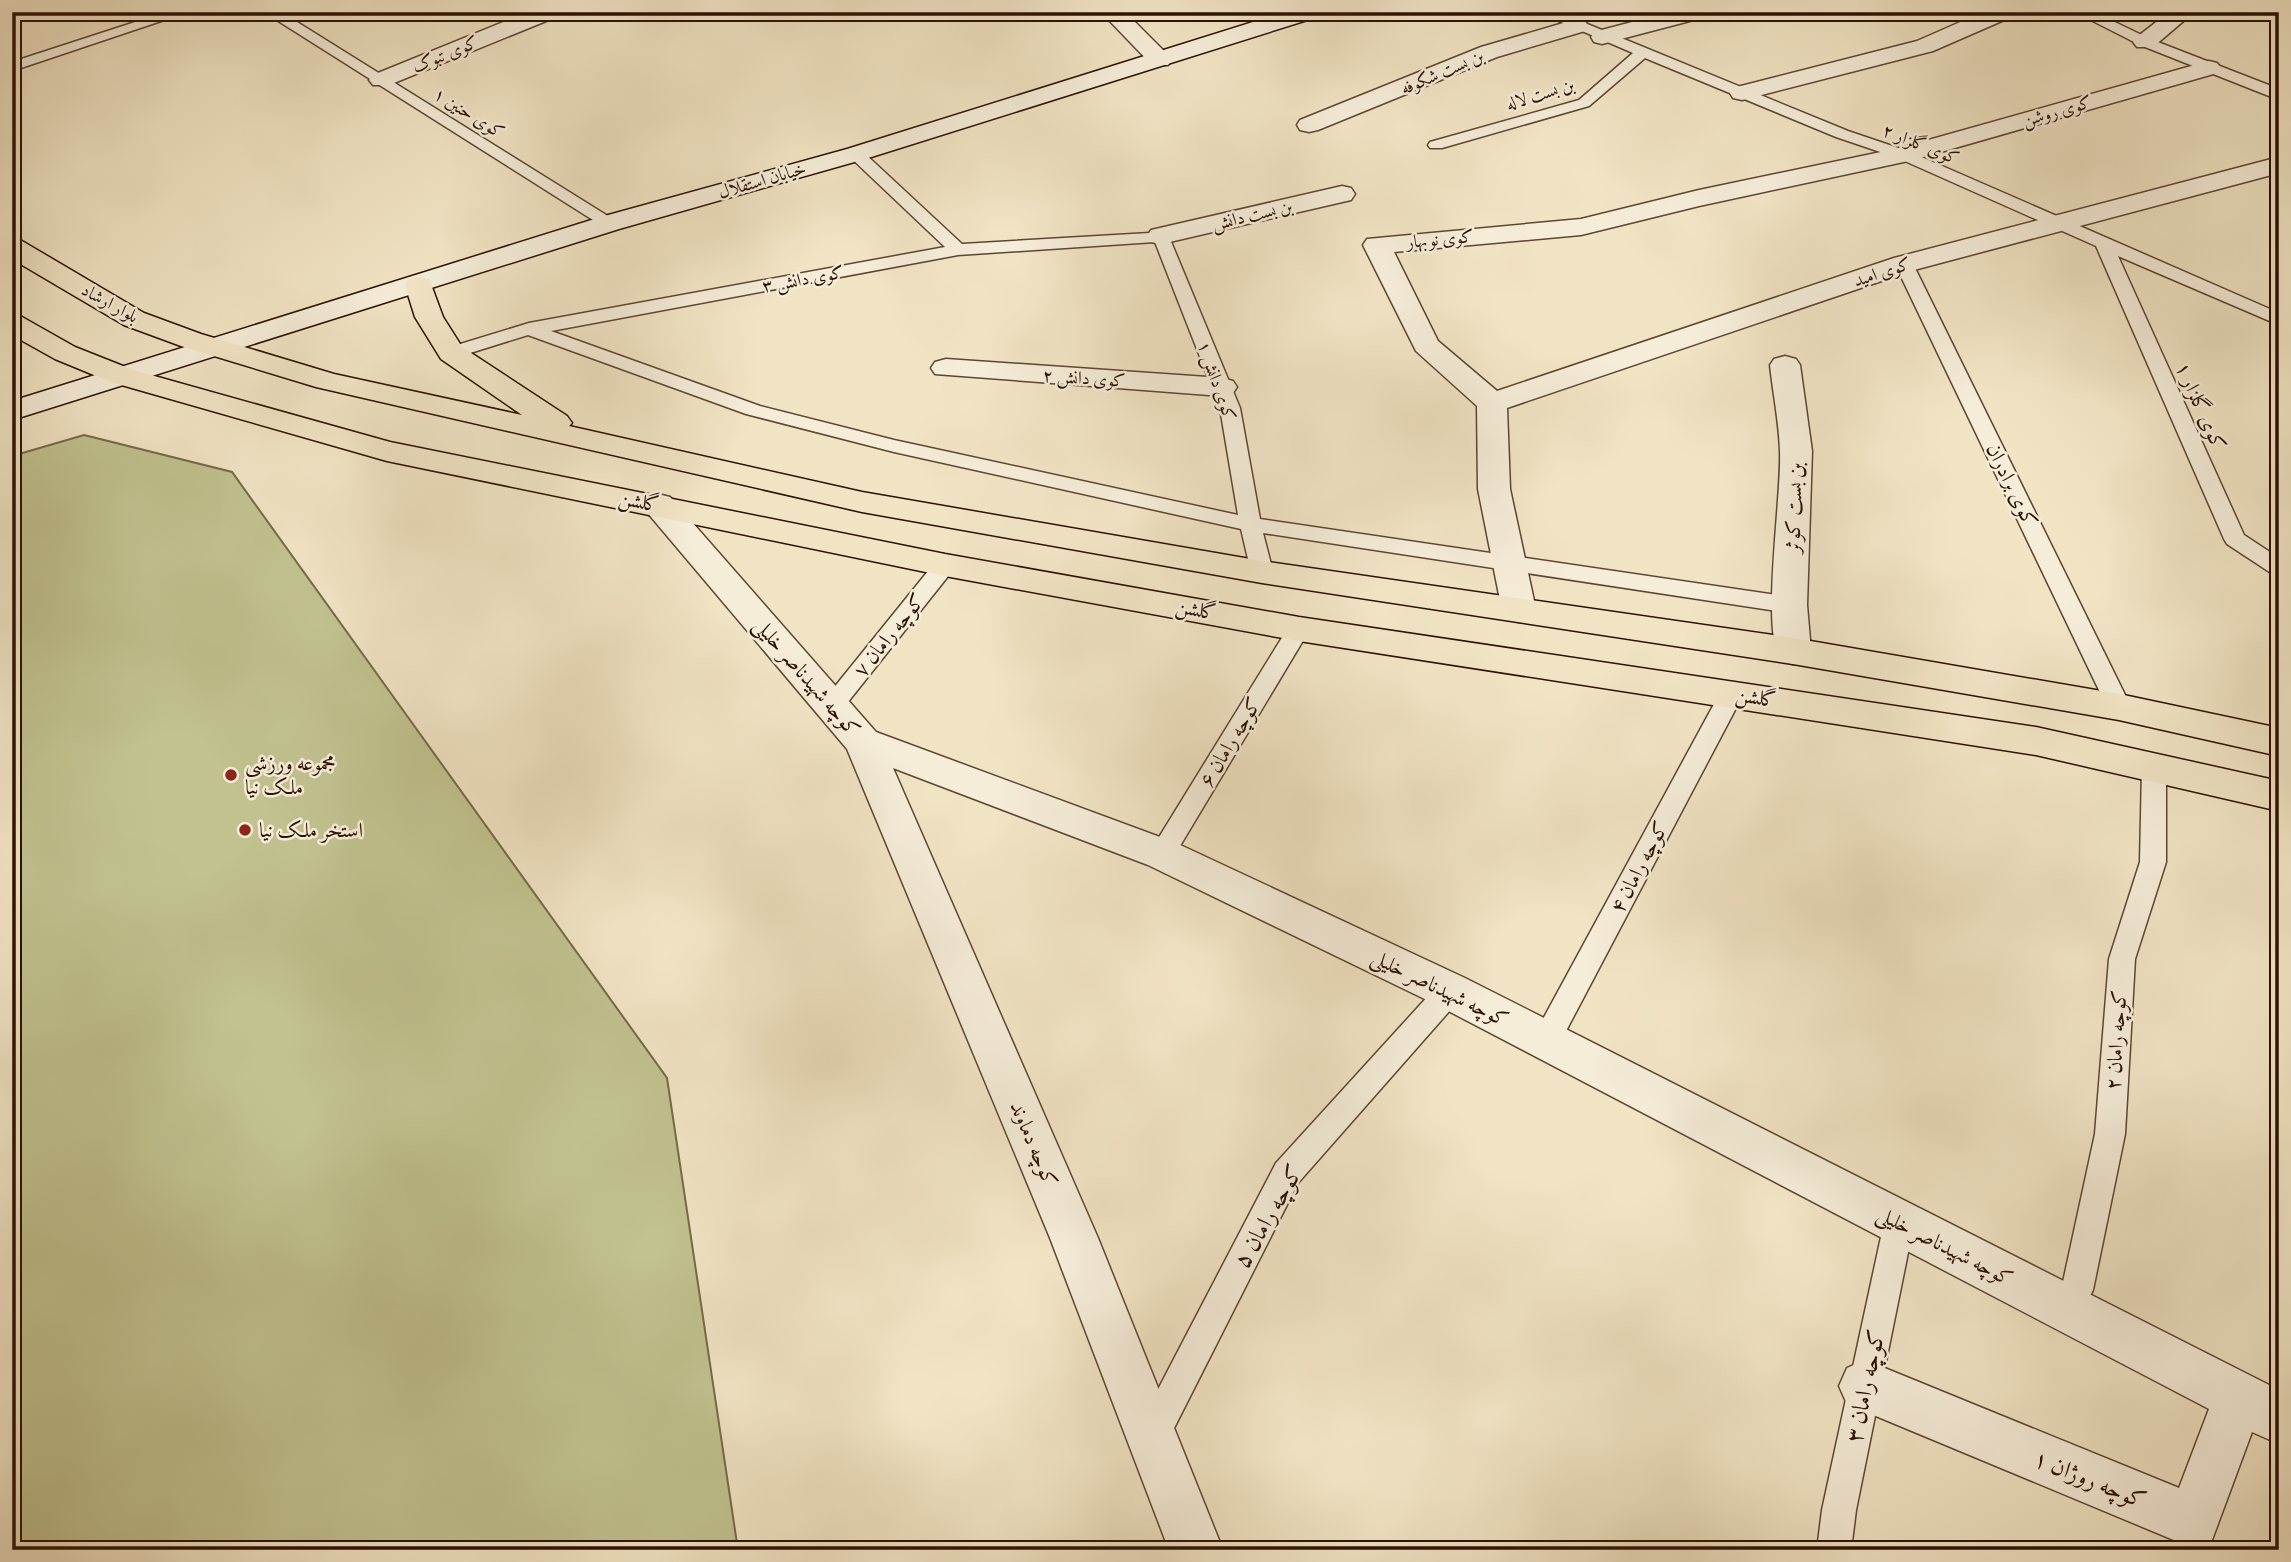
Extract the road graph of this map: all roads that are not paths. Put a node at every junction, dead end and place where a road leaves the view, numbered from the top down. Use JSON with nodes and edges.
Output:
{"nodes":[{"id":1,"x":181,"y":12,"type":"edge"},
{"id":2,"x":271,"y":12,"type":"edge"},
{"id":3,"x":548,"y":12,"type":"edge"},
{"id":4,"x":1112,"y":12,"type":"edge"},
{"id":5,"x":1309,"y":12,"type":"edge"},
{"id":6,"x":1545,"y":12,"type":"edge"},
{"id":7,"x":1697,"y":12,"type":"edge"},
{"id":8,"x":2003,"y":12,"type":"edge"},
{"id":9,"x":2082,"y":12,"type":"edge"},
{"id":10,"x":2183,"y":12,"type":"edge"},
{"id":11,"x":1577,"y":26,"type":"junction"},
{"id":12,"x":1602,"y":37,"type":"junction"},
{"id":13,"x":2145,"y":43,"type":"junction"},
{"id":14,"x":1642,"y":53,"type":"junction"},
{"id":15,"x":1160,"y":60,"type":"junction"},
{"id":16,"x":12,"y":67,"type":"edge"},
{"id":17,"x":2209,"y":68,"type":"junction"},
{"id":18,"x":381,"y":80,"type":"junction"},
{"id":19,"x":1742,"y":93,"type":"junction"},
{"id":20,"x":2279,"y":95,"type":"edge"},
{"id":21,"x":1309,"y":125,"type":"dead end"},
{"id":22,"x":1436,"y":145,"type":"dead end"},
{"id":23,"x":856,"y":154,"type":"junction"},
{"id":24,"x":1905,"y":155,"type":"junction"},
{"id":25,"x":2279,"y":165,"type":"edge"},
{"id":26,"x":1342,"y":194,"type":"dead end"},
{"id":27,"x":610,"y":223,"type":"junction"},
{"id":28,"x":2057,"y":223,"type":"junction"},
{"id":29,"x":1161,"y":236,"type":"junction"},
{"id":30,"x":2104,"y":244,"type":"junction"},
{"id":31,"x":12,"y":247,"type":"edge"},
{"id":32,"x":958,"y":250,"type":"junction"},
{"id":33,"x":1904,"y":264,"type":"junction"},
{"id":34,"x":419,"y":285,"type":"junction"},
{"id":35,"x":2279,"y":320,"type":"edge"},
{"id":36,"x":12,"y":323,"type":"edge"},
{"id":37,"x":529,"y":329,"type":"junction"},
{"id":38,"x":214,"y":347,"type":"junction"},
{"id":39,"x":451,"y":353,"type":"junction"},
{"id":40,"x":1785,"y":365,"type":"dead end"},
{"id":41,"x":946,"y":368,"type":"dead end"},
{"id":42,"x":122,"y":376,"type":"junction"},
{"id":43,"x":1222,"y":387,"type":"junction"},
{"id":44,"x":1492,"y":403,"type":"junction"},
{"id":45,"x":12,"y":411,"type":"edge"},
{"id":46,"x":585,"y":440,"type":"junction"},
{"id":47,"x":658,"y":504,"type":"junction"},
{"id":48,"x":1250,"y":524,"type":"junction"},
{"id":49,"x":1508,"y":561,"type":"junction"},
{"id":50,"x":945,"y":565,"type":"junction"},
{"id":51,"x":2279,"y":568,"type":"edge"},
{"id":52,"x":1262,"y":572,"type":"junction"},
{"id":53,"x":1790,"y":606,"type":"junction"},
{"id":54,"x":1519,"y":610,"type":"junction"},
{"id":55,"x":1299,"y":629,"type":"junction"},
{"id":56,"x":1793,"y":651,"type":"junction"},
{"id":57,"x":1732,"y":693,"type":"junction"},
{"id":58,"x":832,"y":706,"type":"junction"},
{"id":59,"x":2119,"y":707,"type":"junction"},
{"id":60,"x":863,"y":742,"type":"junction"},
{"id":61,"x":2279,"y":742,"type":"edge"},
{"id":62,"x":2154,"y":768,"type":"junction"},
{"id":63,"x":2279,"y":796,"type":"edge"},
{"id":64,"x":1162,"y":854,"type":"junction"},
{"id":65,"x":1450,"y":991,"type":"junction"},
{"id":66,"x":1546,"y":1041,"type":"junction"},
{"id":67,"x":1899,"y":1223,"type":"junction"},
{"id":68,"x":2060,"y":1306,"type":"junction"},
{"id":69,"x":1865,"y":1386,"type":"junction"},
{"id":70,"x":2259,"y":1408,"type":"edge"},
{"id":71,"x":1152,"y":1436,"type":"junction"},
{"id":72,"x":1196,"y":1550,"type":"edge"},
{"id":73,"x":1835,"y":1550,"type":"edge"}],
"edges":[{"from":1,"to":16,"type":"lane"},
{"from":2,"to":18,"type":"lane","name":"کوی حنین ۱"},
{"from":3,"to":18,"type":"street","name":"کوی تبوک"},
{"from":4,"to":15,"type":"street"},
{"from":5,"to":15,"type":"street","name":"خیابان استقلال"},
{"from":6,"to":11,"type":"lane","name":"کوی گلزار ۲"},
{"from":7,"to":12,"type":"street"},
{"from":8,"to":19,"type":"street"},
{"from":9,"to":13,"type":"lane"},
{"from":10,"to":13,"type":"street"},
{"from":11,"to":12,"type":"lane","name":"کوی گلزار ۲"},
{"from":11,"to":21,"type":"street","name":"بن بست شکوفه"},
{"from":12,"to":14,"type":"lane","name":"کوی گلزار ۲"},
{"from":13,"to":17,"type":"lane"},
{"from":14,"to":19,"type":"lane","name":"کوی گلزار ۲"},
{"from":14,"to":22,"type":"lane","name":"بن بست لاله"},
{"from":15,"to":23,"type":"street","name":"خیابان استقلال"},
{"from":17,"to":20,"type":"lane"},
{"from":17,"to":24,"type":"street","name":"کوی روشن"},
{"from":18,"to":27,"type":"lane","name":"کوی حنین ۱"},
{"from":19,"to":24,"type":"lane","name":"کوی گلزار ۲"},
{"from":23,"to":27,"type":"street","name":"خیابان استقلال"},
{"from":23,"to":32,"type":"lane"},
{"from":24,"to":28,"type":"lane","name":"کوی گلزار ۲"},
{"from":24,"to":44,"type":"street","name":"کوی نوبهار"},
{"from":25,"to":28,"type":"street","name":"کوی امید"},
{"from":26,"to":29,"type":"street","name":"بن بست دانش"},
{"from":27,"to":34,"type":"street","name":"خیابان استقلال"},
{"from":28,"to":30,"type":"lane","name":"کوی گلزار ۲"},
{"from":28,"to":33,"type":"street","name":"کوی امید"},
{"from":29,"to":32,"type":"lane","name":"کوی دانش ۳"},
{"from":29,"to":43,"type":"lane","name":"کوی دانش ۱"},
{"from":30,"to":35,"type":"lane","name":"کوی گلزار ۲"},
{"from":30,"to":51,"type":"lane","name":"کوی گلزار ۱"},
{"from":31,"to":38,"type":"main road","name":"بلوار ارشاد"},
{"from":32,"to":37,"type":"lane","name":"کوی دانش ۳"},
{"from":33,"to":44,"type":"street","name":"کوی امید"},
{"from":33,"to":59,"type":"lane","name":"کوی برادران"},
{"from":34,"to":38,"type":"street","name":"خیابان استقلال"},
{"from":34,"to":39,"type":"main road"},
{"from":36,"to":42,"type":"main road"},
{"from":37,"to":39,"type":"lane","name":"کوی دانش ۳"},
{"from":37,"to":48,"type":"lane"},
{"from":38,"to":42,"type":"street","name":"خیابان استقلال"},
{"from":38,"to":46,"type":"main road"},
{"from":39,"to":46,"type":"main road"},
{"from":40,"to":53,"type":"street","name":"بن بست کوثر"},
{"from":41,"to":43,"type":"street","name":"کوی دانش ۲"},
{"from":42,"to":45,"type":"street","name":"خیابان استقلال"},
{"from":42,"to":47,"type":"main road","name":"گلشن"},
{"from":43,"to":48,"type":"lane","name":"کوی دانش ۱"},
{"from":44,"to":49,"type":"street"},
{"from":46,"to":52,"type":"main road"},
{"from":47,"to":50,"type":"main road","name":"گلشن"},
{"from":47,"to":58,"type":"street","name":"کوچه شهیدناصر خلیلی"},
{"from":48,"to":49,"type":"lane"},
{"from":48,"to":52,"type":"lane","name":"کوی دانش ۱"},
{"from":49,"to":53,"type":"lane"},
{"from":49,"to":54,"type":"street"},
{"from":50,"to":55,"type":"main road","name":"گلشن"},
{"from":50,"to":58,"type":"lane","name":"کوچه رامان ۷"},
{"from":52,"to":54,"type":"main road"},
{"from":53,"to":56,"type":"street","name":"بن بست کوثر"},
{"from":54,"to":56,"type":"main road"},
{"from":55,"to":57,"type":"main road","name":"گلشن"},
{"from":55,"to":64,"type":"lane","name":"کوچه رامان ۶"},
{"from":56,"to":59,"type":"main road"},
{"from":57,"to":62,"type":"main road","name":"گلشن"},
{"from":57,"to":66,"type":"lane","name":"کوچه رامان ۴"},
{"from":58,"to":60,"type":"street","name":"کوچه شهیدناصر خلیلی"},
{"from":59,"to":61,"type":"main road"},
{"from":60,"to":64,"type":"street","name":"کوچه شهیدناصر خلیلی"},
{"from":60,"to":71,"type":"street","name":"کوچه دماوند"},
{"from":62,"to":63,"type":"main road","name":"گلشن"},
{"from":62,"to":68,"type":"lane","name":"کوچه رامان ۲"},
{"from":64,"to":65,"type":"street","name":"کوچه شهیدناصر خلیلی"},
{"from":65,"to":66,"type":"street","name":"کوچه شهیدناصر خلیلی"},
{"from":65,"to":71,"type":"lane","name":"کوچه رامان ۵"},
{"from":66,"to":67,"type":"street","name":"کوچه شهیدناصر خلیلی"},
{"from":67,"to":68,"type":"street","name":"کوچه شهیدناصر خلیلی"},
{"from":67,"to":69,"type":"lane","name":"کوچه رامان ۳"},
{"from":68,"to":70,"type":"street","name":"کوچه شهیدناصر خلیلی"},
{"from":69,"to":70,"type":"street","name":"کوچه روژان ۱"},
{"from":69,"to":73,"type":"lane","name":"کوچه رامان ۳"},
{"from":71,"to":72,"type":"street","name":"کوچه دماوند"}]}
